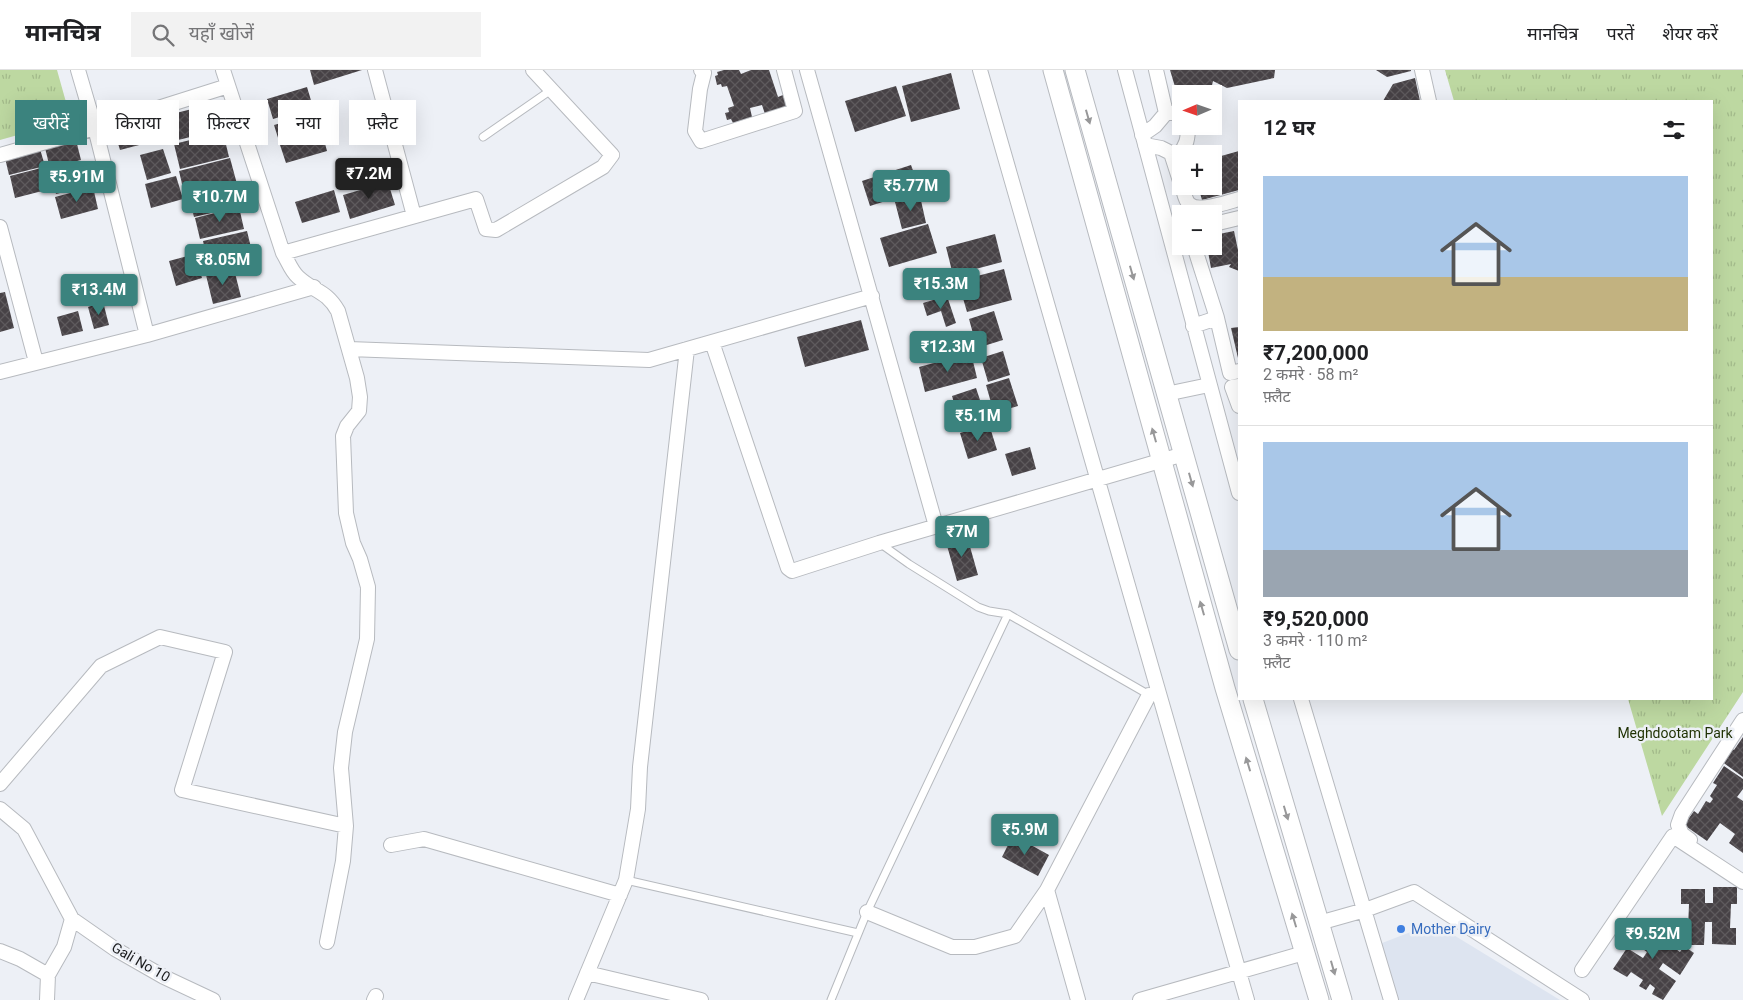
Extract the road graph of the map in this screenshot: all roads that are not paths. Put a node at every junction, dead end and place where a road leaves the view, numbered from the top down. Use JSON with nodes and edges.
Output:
{"nodes":[{"id":1,"x":78,"y":70,"type":"edge"},
{"id":2,"x":223,"y":70,"type":"edge"},
{"id":3,"x":375,"y":70,"type":"edge"},
{"id":4,"x":533,"y":70,"type":"edge"},
{"id":5,"x":701,"y":70,"type":"edge"},
{"id":6,"x":784,"y":70,"type":"edge"},
{"id":7,"x":807,"y":70,"type":"edge"},
{"id":8,"x":980,"y":70,"type":"edge"},
{"id":9,"x":1052,"y":70,"type":"edge"},
{"id":10,"x":1075,"y":70,"type":"edge"},
{"id":11,"x":1125,"y":70,"type":"edge"},
{"id":12,"x":1156,"y":70,"type":"edge"},
{"id":13,"x":1422,"y":70,"type":"edge"},
{"id":14,"x":228,"y":86,"type":"junction"},
{"id":15,"x":551,"y":90,"type":"junction"},
{"id":16,"x":1429,"y":100,"type":"edge"},
{"id":17,"x":817,"y":104,"type":"junction"},
{"id":18,"x":796,"y":111,"type":"junction"},
{"id":19,"x":1166,"y":113,"type":"junction"},
{"id":20,"x":1172,"y":113,"type":"edge"},
{"id":21,"x":95,"y":128,"type":"junction"},
{"id":22,"x":1188,"y":135,"type":"edge"},
{"id":23,"x":484,"y":137,"type":"dead end"},
{"id":24,"x":1144,"y":140,"type":"junction"},
{"id":25,"x":1171,"y":153,"type":"junction"},
{"id":26,"x":0,"y":155,"type":"edge"},
{"id":27,"x":1172,"y":156,"type":"edge"},
{"id":28,"x":1185,"y":195,"type":"edge"},
{"id":29,"x":1238,"y":199,"type":"edge"},
{"id":30,"x":414,"y":216,"type":"junction"},
{"id":31,"x":1238,"y":218,"type":"edge"},
{"id":32,"x":1222,"y":222,"type":"edge"},
{"id":33,"x":0,"y":227,"type":"edge"},
{"id":34,"x":283,"y":253,"type":"junction"},
{"id":35,"x":1197,"y":255,"type":"edge"},
{"id":36,"x":6,"y":272,"type":"edge"},
{"id":37,"x":1206,"y":285,"type":"junction"},
{"id":38,"x":314,"y":287,"type":"junction"},
{"id":39,"x":1184,"y":292,"type":"junction"},
{"id":40,"x":872,"y":296,"type":"junction"},
{"id":41,"x":1217,"y":318,"type":"junction"},
{"id":42,"x":1193,"y":326,"type":"junction"},
{"id":43,"x":148,"y":335,"type":"junction"},
{"id":44,"x":712,"y":342,"type":"junction"},
{"id":45,"x":349,"y":349,"type":"junction"},
{"id":46,"x":687,"y":349,"type":"junction"},
{"id":47,"x":36,"y":362,"type":"junction"},
{"id":48,"x":1238,"y":371,"type":"edge"},
{"id":49,"x":0,"y":372,"type":"edge"},
{"id":50,"x":1209,"y":385,"type":"junction"},
{"id":51,"x":1238,"y":386,"type":"edge"},
{"id":52,"x":1166,"y":394,"type":"junction"},
{"id":53,"x":1238,"y":403,"type":"edge"},
{"id":54,"x":1184,"y":454,"type":"junction"},
{"id":55,"x":1161,"y":460,"type":"junction"},
{"id":56,"x":1098,"y":479,"type":"junction"},
{"id":57,"x":1238,"y":484,"type":"edge"},
{"id":58,"x":936,"y":526,"type":"junction"},
{"id":59,"x":879,"y":543,"type":"junction"},
{"id":60,"x":1008,"y":614,"type":"junction"},
{"id":61,"x":1238,"y":646,"type":"edge"},
{"id":62,"x":1149,"y":695,"type":"junction"},
{"id":63,"x":1253,"y":700,"type":"edge"},
{"id":64,"x":1301,"y":700,"type":"edge"},
{"id":65,"x":1162,"y":702,"type":"junction"},
{"id":66,"x":1743,"y":720,"type":"edge"},
{"id":67,"x":0,"y":784,"type":"edge"},
{"id":68,"x":0,"y":809,"type":"edge"},
{"id":69,"x":346,"y":826,"type":"junction"},
{"id":70,"x":391,"y":845,"type":"dead end"},
{"id":71,"x":1743,"y":873,"type":"edge"},
{"id":72,"x":626,"y":880,"type":"junction"},
{"id":73,"x":1743,"y":882,"type":"edge"},
{"id":74,"x":1047,"y":890,"type":"junction"},
{"id":75,"x":620,"y":895,"type":"junction"},
{"id":76,"x":1365,"y":910,"type":"junction"},
{"id":77,"x":866,"y":912,"type":"junction"},
{"id":78,"x":72,"y":919,"type":"junction"},
{"id":79,"x":1319,"y":923,"type":"junction"},
{"id":80,"x":858,"y":933,"type":"junction"},
{"id":81,"x":327,"y":942,"type":"dead end"},
{"id":82,"x":0,"y":951,"type":"edge"},
{"id":83,"x":1304,"y":953,"type":"junction"},
{"id":84,"x":1582,"y":970,"type":"dead end"},
{"id":85,"x":1238,"y":971,"type":"junction"},
{"id":86,"x":587,"y":973,"type":"junction"},
{"id":87,"x":48,"y":975,"type":"junction"},
{"id":88,"x":47,"y":1000,"type":"edge"},
{"id":89,"x":213,"y":1000,"type":"edge"},
{"id":90,"x":576,"y":1000,"type":"edge"},
{"id":91,"x":701,"y":1000,"type":"edge"},
{"id":92,"x":832,"y":1000,"type":"edge"},
{"id":93,"x":1078,"y":1000,"type":"edge"},
{"id":94,"x":1142,"y":1000,"type":"edge"},
{"id":95,"x":1247,"y":1000,"type":"edge"},
{"id":96,"x":1319,"y":1000,"type":"edge"},
{"id":97,"x":1342,"y":1000,"type":"edge"},
{"id":98,"x":1391,"y":1000,"type":"edge"},
{"id":99,"x":1582,"y":1000,"type":"edge"}],
"edges":[{"from":1,"to":21,"type":"street"},
{"from":2,"to":14,"type":"street"},
{"from":3,"to":30,"type":"street"},
{"from":4,"to":15,"type":"street"},
{"from":5,"to":18,"type":"street"},
{"from":6,"to":18,"type":"street"},
{"from":7,"to":17,"type":"street"},
{"from":8,"to":56,"type":"street"},
{"from":55,"to":9,"type":"street","one_way":true},
{"from":10,"to":52,"type":"street","one_way":true},
{"from":11,"to":24,"type":"street"},
{"from":12,"to":19,"type":"street"},
{"from":13,"to":16,"type":"street"},
{"from":14,"to":21,"type":"street"},
{"from":14,"to":34,"type":"street"},
{"from":15,"to":23,"type":"lane"},
{"from":15,"to":30,"type":"street"},
{"from":17,"to":18,"type":"street"},
{"from":17,"to":40,"type":"street"},
{"from":19,"to":20,"type":"street"},
{"from":19,"to":24,"type":"street"},
{"from":21,"to":26,"type":"street"},
{"from":21,"to":43,"type":"street"},
{"from":22,"to":25,"type":"street"},
{"from":24,"to":25,"type":"street"},
{"from":24,"to":39,"type":"street"},
{"from":25,"to":27,"type":"street"},
{"from":28,"to":29,"type":"street"},
{"from":30,"to":34,"type":"street"},
{"from":31,"to":32,"type":"street"},
{"from":33,"to":36,"type":"street"},
{"from":34,"to":38,"type":"street"},
{"from":35,"to":37,"type":"street"},
{"from":36,"to":47,"type":"street"},
{"from":37,"to":39,"type":"street"},
{"from":37,"to":41,"type":"street"},
{"from":38,"to":43,"type":"street"},
{"from":38,"to":45,"type":"street"},
{"from":39,"to":42,"type":"street"},
{"from":40,"to":44,"type":"street"},
{"from":40,"to":58,"type":"street"},
{"from":41,"to":42,"type":"street"},
{"from":41,"to":48,"type":"street"},
{"from":42,"to":50,"type":"street"},
{"from":43,"to":47,"type":"street"},
{"from":44,"to":46,"type":"street"},
{"from":44,"to":59,"type":"street"},
{"from":45,"to":46,"type":"street"},
{"from":45,"to":69,"type":"street"},
{"from":46,"to":72,"type":"street"},
{"from":47,"to":49,"type":"street"},
{"from":50,"to":52,"type":"street"},
{"from":50,"to":57,"type":"street"},
{"from":51,"to":53,"type":"street"},
{"from":52,"to":54,"type":"street"},
{"from":54,"to":55,"type":"street"},
{"from":54,"to":61,"type":"street","one_way":true},
{"from":55,"to":56,"type":"street"},
{"from":83,"to":55,"type":"street","one_way":true},
{"from":56,"to":58,"type":"street"},
{"from":56,"to":65,"type":"street"},
{"from":58,"to":59,"type":"street"},
{"from":59,"to":60,"type":"lane"},
{"from":60,"to":62,"type":"lane"},
{"from":60,"to":77,"type":"lane"},
{"from":62,"to":65,"type":"lane"},
{"from":62,"to":74,"type":"street"},
{"from":63,"to":79,"type":"street","one_way":true},
{"from":64,"to":76,"type":"street"},
{"from":65,"to":85,"type":"street"},
{"from":66,"to":71,"type":"street"},
{"from":67,"to":69,"type":"street"},
{"from":68,"to":78,"type":"street"},
{"from":69,"to":81,"type":"street"},
{"from":70,"to":75,"type":"street"},
{"from":72,"to":75,"type":"street"},
{"from":72,"to":80,"type":"lane"},
{"from":73,"to":84,"type":"street"},
{"from":74,"to":77,"type":"street"},
{"from":74,"to":93,"type":"street"},
{"from":75,"to":86,"type":"street"},
{"from":76,"to":79,"type":"street"},
{"from":76,"to":98,"type":"street"},
{"from":76,"to":99,"type":"street"},
{"from":77,"to":80,"type":"lane"},
{"from":78,"to":87,"type":"street"},
{"from":78,"to":89,"type":"street","name":"Gali No 10"},
{"from":79,"to":97,"type":"street","one_way":true},
{"from":80,"to":92,"type":"lane"},
{"from":82,"to":87,"type":"street"},
{"from":83,"to":85,"type":"street"},
{"from":83,"to":96,"type":"street"},
{"from":85,"to":94,"type":"street"},
{"from":85,"to":95,"type":"street"},
{"from":86,"to":90,"type":"street"},
{"from":86,"to":91,"type":"street"},
{"from":87,"to":88,"type":"street"}]}
